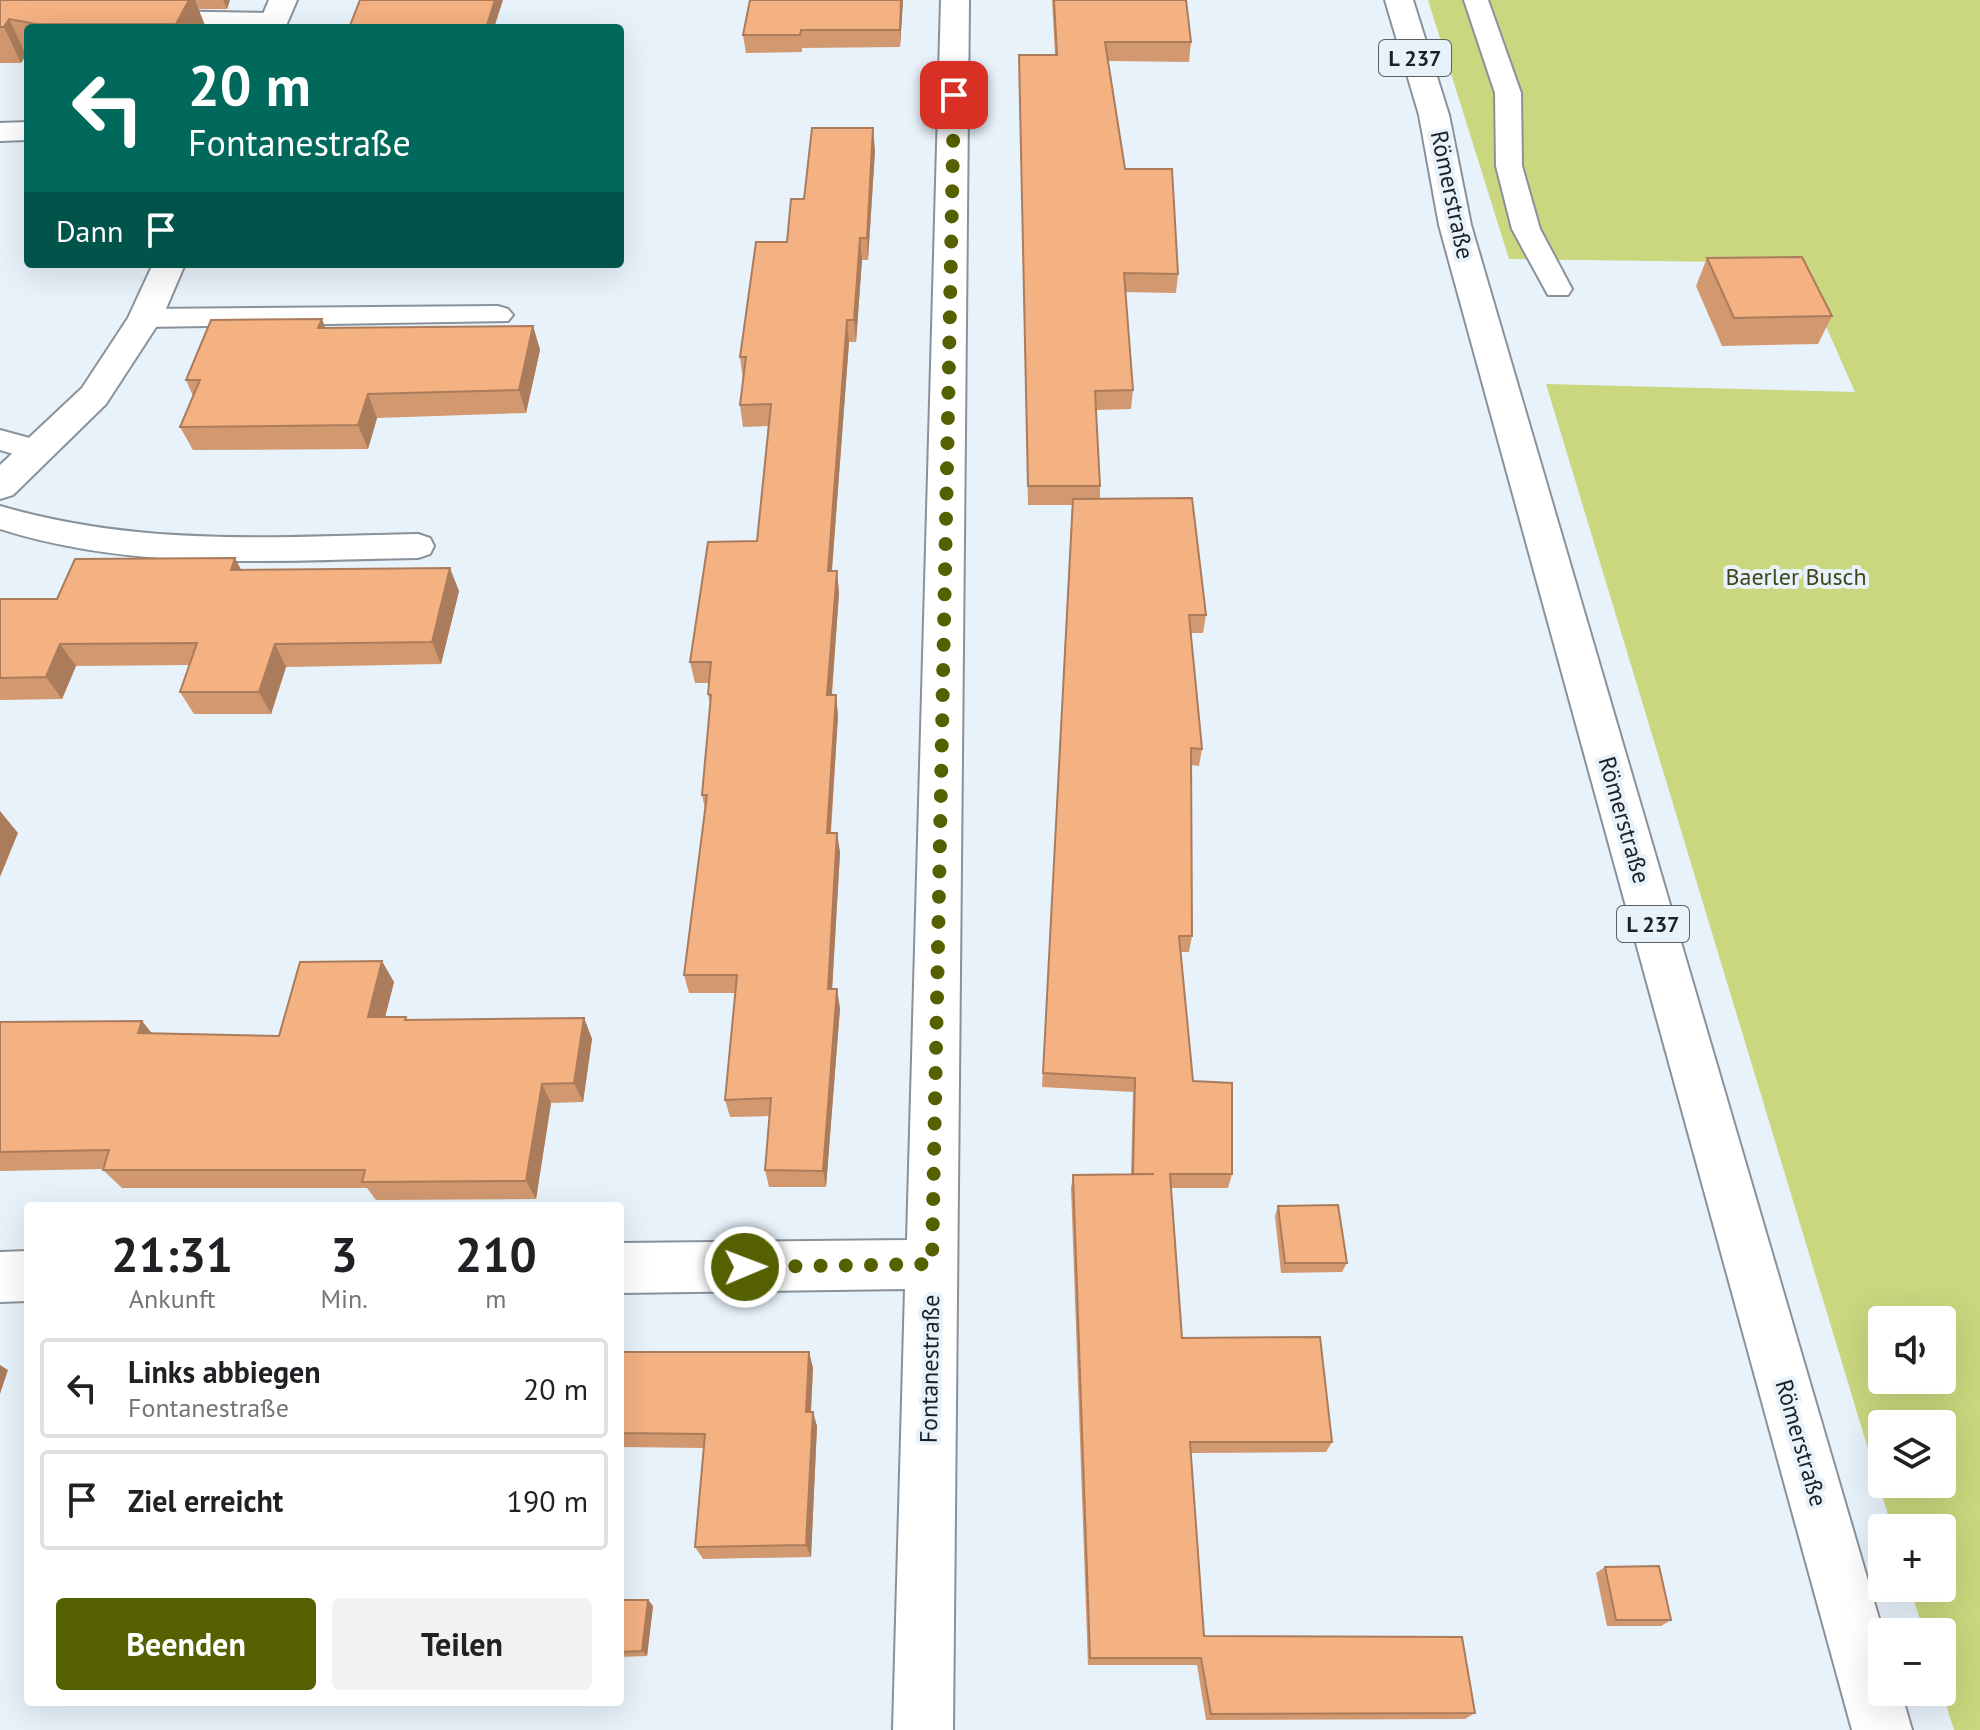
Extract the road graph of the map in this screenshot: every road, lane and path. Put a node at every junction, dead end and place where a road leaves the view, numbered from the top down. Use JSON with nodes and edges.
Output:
{"nodes":[{"id":1,"x":955,"y":0,"type":"edge"},
{"id":2,"x":1399,"y":0,"type":"edge"},
{"id":3,"x":1476,"y":0,"type":"edge"},
{"id":4,"x":276,"y":16,"type":"edge"},
{"id":5,"x":124,"y":18,"type":"edge"},
{"id":6,"x":24,"y":131,"type":"edge"},
{"id":7,"x":0,"y":132,"type":"edge"},
{"id":8,"x":167,"y":268,"type":"edge"},
{"id":9,"x":1558,"y":289,"type":"dead end"},
{"id":10,"x":498,"y":315,"type":"dead end"},
{"id":11,"x":145,"y":318,"type":"junction"},
{"id":12,"x":0,"y":440,"type":"edge"},
{"id":13,"x":37,"y":450,"type":"junction"},
{"id":14,"x":0,"y":486,"type":"edge"},
{"id":15,"x":0,"y":517,"type":"edge"},
{"id":16,"x":418,"y":546,"type":"dead end"},
{"id":17,"x":932,"y":1264,"type":"junction"},
{"id":18,"x":624,"y":1268,"type":"edge"},
{"id":19,"x":24,"y":1276,"type":"edge"},
{"id":20,"x":0,"y":1277,"type":"edge"},
{"id":21,"x":923,"y":1730,"type":"edge"},
{"id":22,"x":1882,"y":1730,"type":"edge"}],
"edges":[{"from":1,"to":17,"type":"street","name":"Fontanestraße"},
{"from":2,"to":22,"type":"street","name":"Römerstraße","number":"L 237"},
{"from":3,"to":9,"type":"lane"},
{"from":4,"to":5,"type":"lane"},
{"from":6,"to":7,"type":"street"},
{"from":8,"to":11,"type":"street"},
{"from":10,"to":11,"type":"lane"},
{"from":11,"to":13,"type":"street"},
{"from":12,"to":13,"type":"lane"},
{"from":13,"to":14,"type":"street"},
{"from":15,"to":16,"type":"lane"},
{"from":17,"to":18,"type":"street"},
{"from":17,"to":21,"type":"street","name":"Fontanestraße"},
{"from":19,"to":20,"type":"street"}]}
